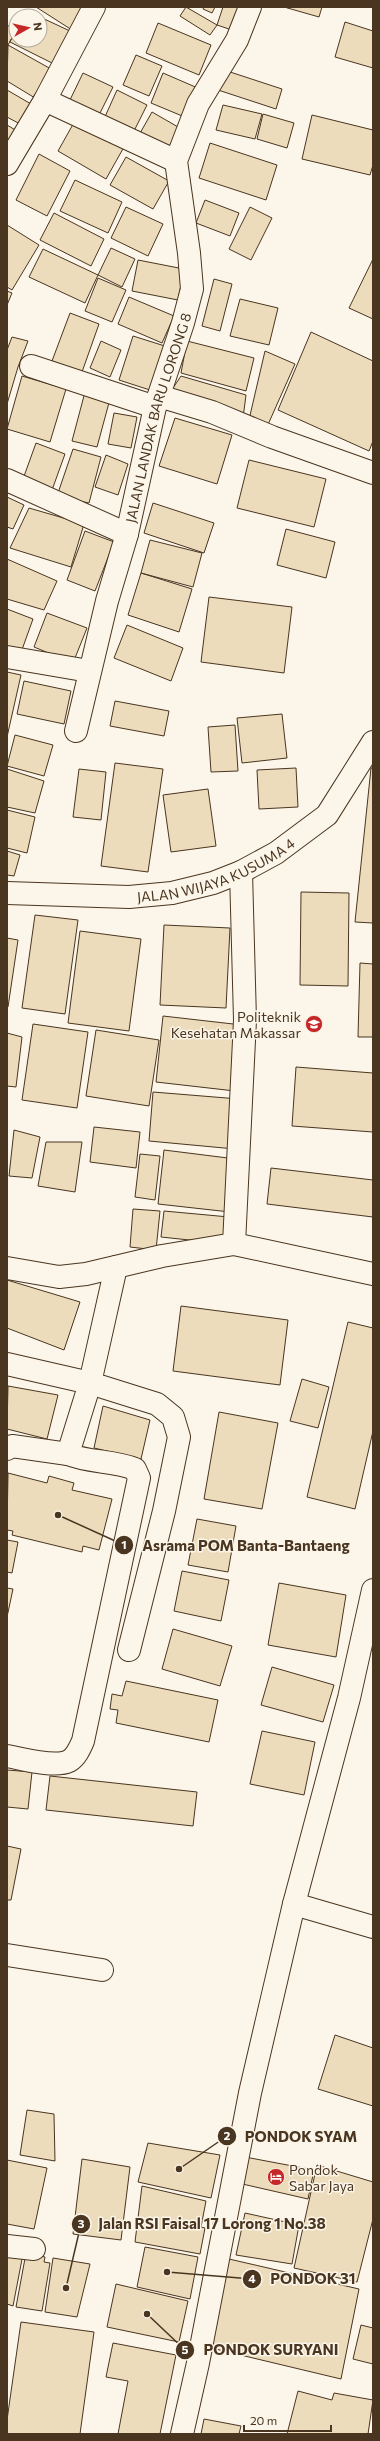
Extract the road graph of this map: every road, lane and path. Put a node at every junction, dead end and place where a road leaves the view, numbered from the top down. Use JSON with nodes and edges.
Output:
{"nodes":[{"id":1,"x":94,"y":7,"type":"edge"},
{"id":2,"x":250,"y":7,"type":"edge"},
{"id":3,"x":45,"y":100,"type":"junction"},
{"id":4,"x":176,"y":161,"type":"junction"},
{"id":5,"x":7,"y":164,"type":"edge"},
{"id":6,"x":31,"y":366,"type":"dead end"},
{"id":7,"x":157,"y":401,"type":"junction"},
{"id":8,"x":373,"y":473,"type":"edge"},
{"id":9,"x":7,"y":480,"type":"edge"},
{"id":10,"x":126,"y":534,"type":"junction"},
{"id":11,"x":7,"y":657,"type":"edge"},
{"id":12,"x":89,"y":671,"type":"junction"},
{"id":13,"x":76,"y":731,"type":"dead end"},
{"id":14,"x":373,"y":742,"type":"edge"},
{"id":15,"x":241,"y":872,"type":"junction"},
{"id":16,"x":7,"y":894,"type":"edge"},
{"id":17,"x":234,"y":1244,"type":"junction"},
{"id":18,"x":116,"y":1267,"type":"junction"},
{"id":19,"x":7,"y":1268,"type":"edge"},
{"id":20,"x":373,"y":1274,"type":"edge"},
{"id":21,"x":7,"y":1364,"type":"edge"},
{"id":22,"x":90,"y":1383,"type":"junction"},
{"id":23,"x":7,"y":1449,"type":"edge"},
{"id":24,"x":68,"y":1454,"type":"junction"},
{"id":25,"x":373,"y":1590,"type":"edge"},
{"id":26,"x":129,"y":1650,"type":"dead end"},
{"id":27,"x":7,"y":1756,"type":"edge"},
{"id":28,"x":294,"y":1904,"type":"junction"},
{"id":29,"x":373,"y":1927,"type":"edge"},
{"id":30,"x":7,"y":1955,"type":"edge"},
{"id":31,"x":102,"y":1970,"type":"dead end"},
{"id":32,"x":7,"y":2246,"type":"edge"},
{"id":33,"x":34,"y":2249,"type":"dead end"},
{"id":34,"x":182,"y":2434,"type":"edge"}],
"edges":[{"from":1,"to":3,"type":"street"},
{"from":2,"to":4,"type":"street"},
{"from":3,"to":4,"type":"street"},
{"from":3,"to":5,"type":"street"},
{"from":4,"to":7,"type":"street","name":"JALAN LANDAK BARU LORONG 8"},
{"from":6,"to":7,"type":"street"},
{"from":7,"to":8,"type":"street"},
{"from":7,"to":10,"type":"street","name":"JALAN LANDAK BARU LORONG 8"},
{"from":9,"to":10,"type":"street"},
{"from":10,"to":12,"type":"street","name":"JALAN LANDAK BARU LORONG 8"},
{"from":11,"to":12,"type":"street"},
{"from":12,"to":13,"type":"street","name":"JALAN LANDAK BARU LORONG 8"},
{"from":14,"to":15,"type":"street","name":"JALAN WIJAYA KUSUMA 4"},
{"from":15,"to":16,"type":"street","name":"JALAN WIJAYA KUSUMA 4"},
{"from":15,"to":17,"type":"street"},
{"from":17,"to":18,"type":"street"},
{"from":17,"to":20,"type":"street"},
{"from":18,"to":19,"type":"street"},
{"from":18,"to":22,"type":"street"},
{"from":21,"to":22,"type":"street"},
{"from":22,"to":24,"type":"street"},
{"from":22,"to":26,"type":"street"},
{"from":23,"to":24,"type":"street"},
{"from":24,"to":27,"type":"street"},
{"from":25,"to":28,"type":"street"},
{"from":28,"to":29,"type":"street"},
{"from":28,"to":34,"type":"street"},
{"from":30,"to":31,"type":"street"},
{"from":32,"to":33,"type":"street"}]}
